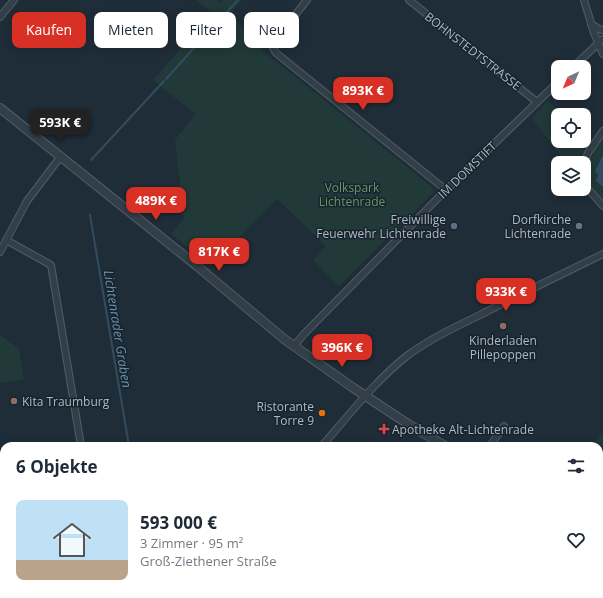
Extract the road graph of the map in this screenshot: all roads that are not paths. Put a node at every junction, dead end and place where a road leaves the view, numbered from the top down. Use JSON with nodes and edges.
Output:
{"nodes":[{"id":1,"x":14,"y":0,"type":"edge"},
{"id":2,"x":308,"y":0,"type":"edge"},
{"id":3,"x":409,"y":0,"type":"edge"},
{"id":4,"x":584,"y":0,"type":"edge"},
{"id":5,"x":0,"y":17,"type":"edge"},
{"id":6,"x":591,"y":24,"type":"junction"},
{"id":7,"x":603,"y":30,"type":"edge"},
{"id":8,"x":603,"y":39,"type":"edge"},
{"id":9,"x":598,"y":43,"type":"junction"},
{"id":10,"x":603,"y":54,"type":"edge"},
{"id":11,"x":580,"y":60,"type":"edge"},
{"id":12,"x":551,"y":89,"type":"edge"},
{"id":13,"x":537,"y":102,"type":"junction"},
{"id":14,"x":0,"y":108,"type":"edge"},
{"id":15,"x":603,"y":131,"type":"edge"},
{"id":16,"x":61,"y":156,"type":"junction"},
{"id":17,"x":587,"y":156,"type":"edge"},
{"id":18,"x":446,"y":190,"type":"junction"},
{"id":19,"x":591,"y":192,"type":"edge"},
{"id":20,"x":603,"y":206,"type":"edge"},
{"id":21,"x":6,"y":240,"type":"junction"},
{"id":22,"x":0,"y":252,"type":"edge"},
{"id":23,"x":603,"y":254,"type":"edge"},
{"id":24,"x":294,"y":346,"type":"junction"},
{"id":25,"x":365,"y":396,"type":"junction"},
{"id":26,"x":504,"y":426,"type":"dead end"},
{"id":27,"x":80,"y":442,"type":"edge"},
{"id":28,"x":325,"y":442,"type":"edge"},
{"id":29,"x":438,"y":442,"type":"edge"},
{"id":30,"x":493,"y":442,"type":"edge"}],
"edges":[{"from":1,"to":5,"type":"street"},
{"from":2,"to":18,"type":"street"},
{"from":3,"to":13,"type":"street","name":"BOHNSTEDTSTRASSE"},
{"from":4,"to":6,"type":"street"},
{"from":6,"to":7,"type":"street"},
{"from":6,"to":9,"type":"street"},
{"from":8,"to":9,"type":"street"},
{"from":9,"to":10,"type":"street"},
{"from":9,"to":11,"type":"street"},
{"from":12,"to":13,"type":"street","name":"IM DOMSTIFT"},
{"from":13,"to":18,"type":"street","name":"IM DOMSTIFT"},
{"from":14,"to":16,"type":"street"},
{"from":15,"to":17,"type":"street"},
{"from":16,"to":21,"type":"street"},
{"from":16,"to":24,"type":"street"},
{"from":18,"to":24,"type":"street","name":"IM DOMSTIFT"},
{"from":19,"to":20,"type":"street"},
{"from":21,"to":22,"type":"street"},
{"from":21,"to":27,"type":"street"},
{"from":23,"to":25,"type":"street"},
{"from":24,"to":25,"type":"street"},
{"from":25,"to":28,"type":"street"},
{"from":25,"to":29,"type":"street"},
{"from":26,"to":30,"type":"street"}]}
